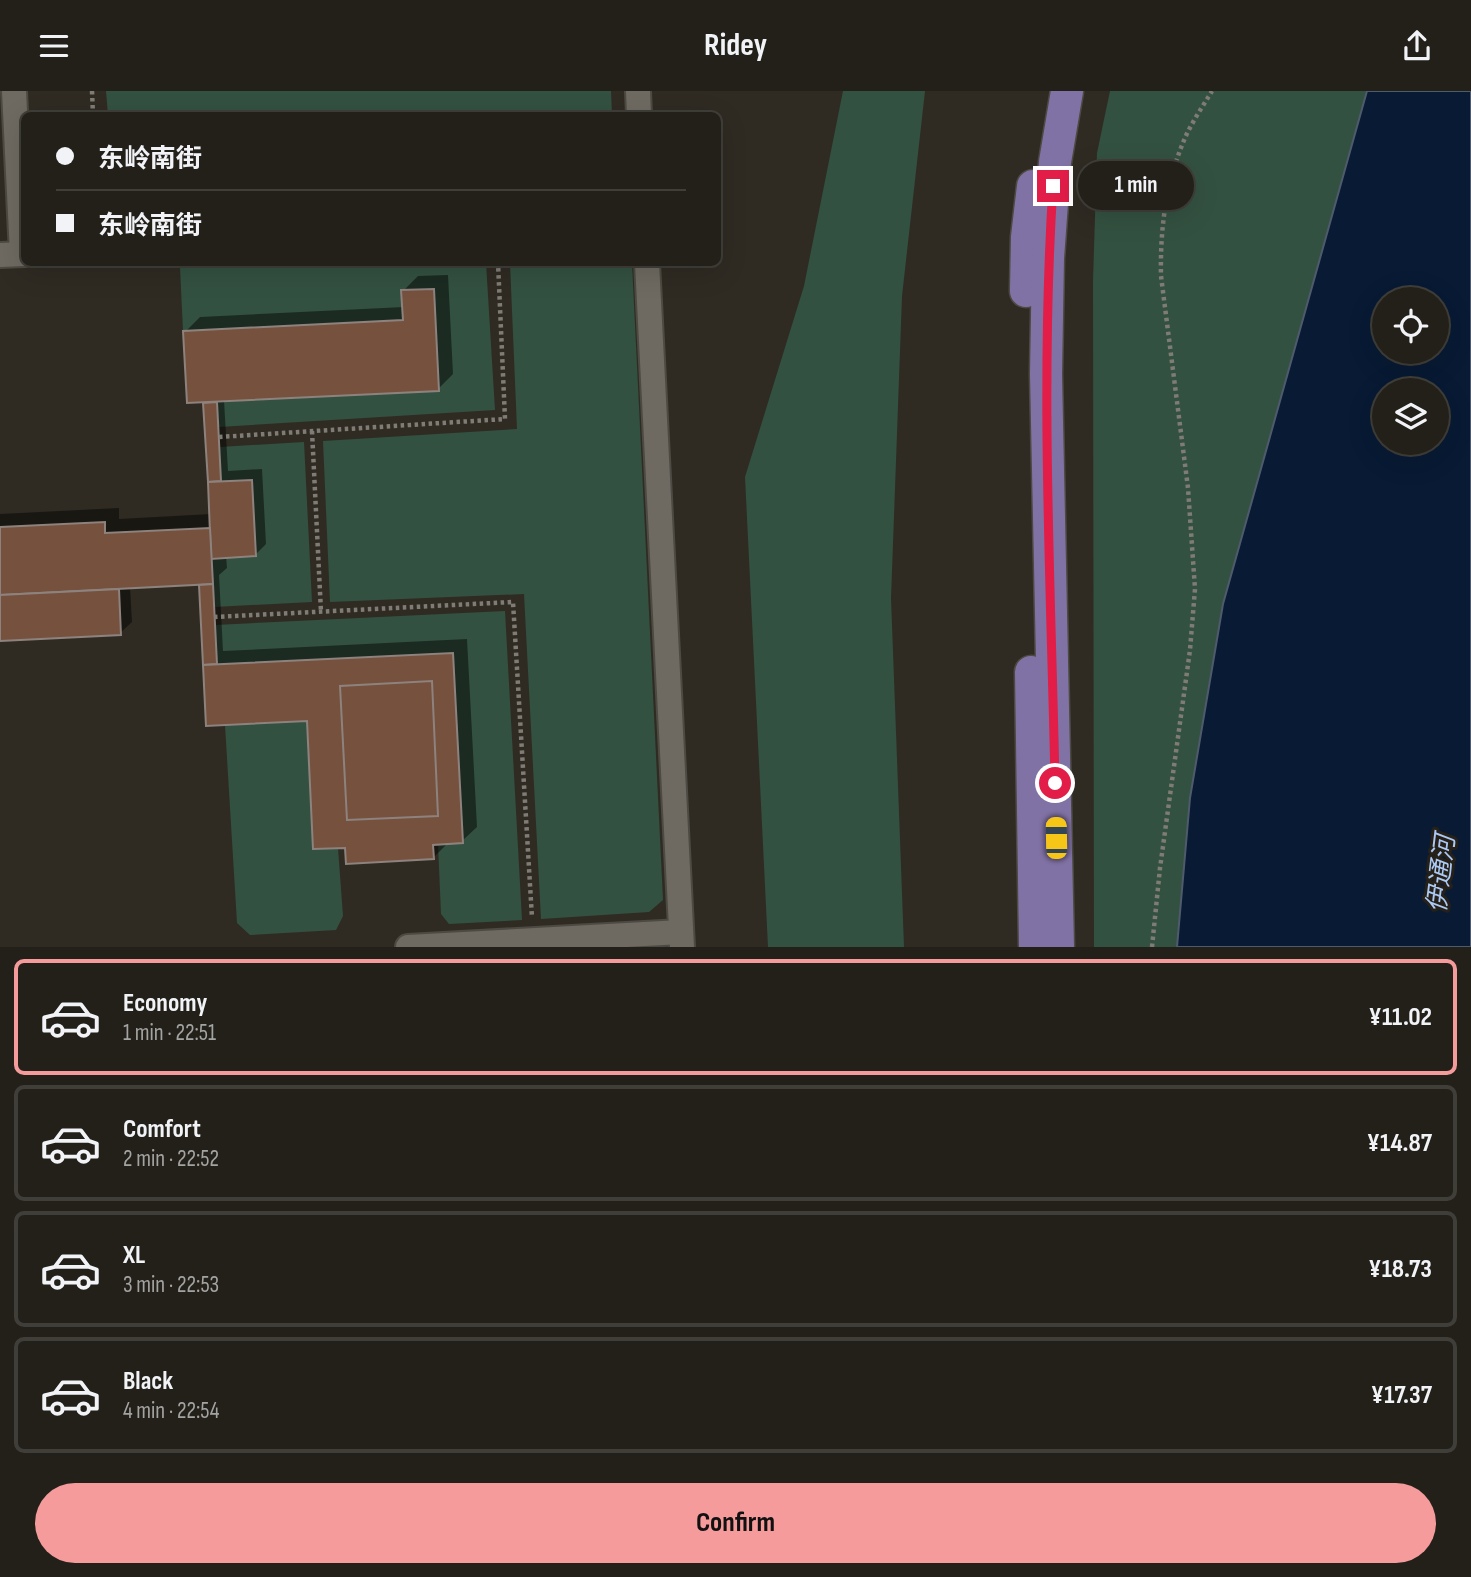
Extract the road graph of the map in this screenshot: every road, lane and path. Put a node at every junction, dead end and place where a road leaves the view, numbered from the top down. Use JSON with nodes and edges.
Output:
{"nodes":[{"id":1,"x":14,"y":91,"type":"edge"},
{"id":2,"x":92,"y":91,"type":"edge"},
{"id":3,"x":638,"y":91,"type":"edge"},
{"id":4,"x":1046,"y":91,"type":"edge"},
{"id":5,"x":1067,"y":91,"type":"edge"},
{"id":6,"x":1212,"y":91,"type":"edge"},
{"id":7,"x":93,"y":112,"type":"edge"},
{"id":8,"x":639,"y":112,"type":"edge"},
{"id":9,"x":15,"y":254,"type":"edge"},
{"id":10,"x":498,"y":266,"type":"edge"},
{"id":11,"x":647,"y":266,"type":"edge"},
{"id":12,"x":312,"y":431,"type":"junction"},
{"id":13,"x":219,"y":437,"type":"dead end"},
{"id":14,"x":321,"y":612,"type":"junction"},
{"id":15,"x":214,"y":617,"type":"dead end"},
{"id":16,"x":681,"y":939,"type":"edge"},
{"id":17,"x":533,"y":940,"type":"junction"},
{"id":18,"x":408,"y":947,"type":"edge"},
{"id":19,"x":1035,"y":947,"type":"edge"},
{"id":20,"x":1058,"y":947,"type":"edge"},
{"id":21,"x":1152,"y":947,"type":"edge"}],
"edges":[{"from":1,"to":9,"type":"lane"},
{"from":2,"to":7,"type":"path"},
{"from":3,"to":8,"type":"lane"},
{"from":4,"to":19,"type":"main road"},
{"from":5,"to":20,"type":"main road"},
{"from":6,"to":21,"type":"path"},
{"from":10,"to":12,"type":"path"},
{"from":11,"to":16,"type":"lane"},
{"from":12,"to":13,"type":"path"},
{"from":12,"to":14,"type":"path"},
{"from":14,"to":15,"type":"path"},
{"from":14,"to":17,"type":"path"},
{"from":16,"to":17,"type":"lane"},
{"from":17,"to":18,"type":"lane"}]}
